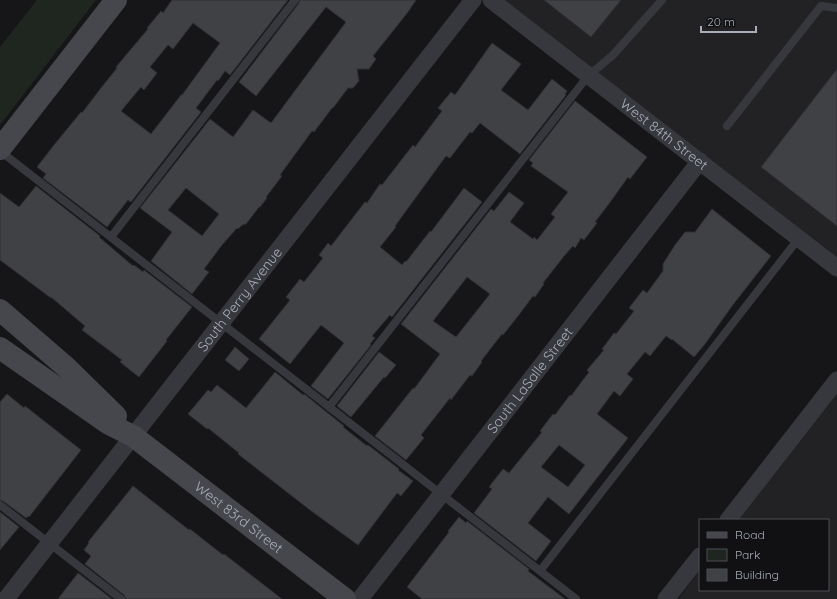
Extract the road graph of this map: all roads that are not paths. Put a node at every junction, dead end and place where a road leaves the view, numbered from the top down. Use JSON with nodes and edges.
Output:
{"nodes":[{"id":1,"x":116,"y":0,"type":"edge"},
{"id":2,"x":295,"y":0,"type":"edge"},
{"id":3,"x":473,"y":0,"type":"edge"},
{"id":4,"x":491,"y":0,"type":"edge"},
{"id":5,"x":662,"y":0,"type":"edge"},
{"id":6,"x":837,"y":8,"type":"edge"},
{"id":7,"x":588,"y":76,"type":"junction"},
{"id":8,"x":727,"y":126,"type":"dead end"},
{"id":9,"x":0,"y":150,"type":"edge"},
{"id":10,"x":700,"y":161,"type":"junction"},
{"id":11,"x":111,"y":238,"type":"junction"},
{"id":12,"x":799,"y":238,"type":"junction"},
{"id":13,"x":837,"y":268,"type":"edge"},
{"id":14,"x":0,"y":310,"type":"edge"},
{"id":15,"x":221,"y":323,"type":"junction"},
{"id":16,"x":0,"y":348,"type":"edge"},
{"id":17,"x":837,"y":380,"type":"edge"},
{"id":18,"x":329,"y":407,"type":"junction"},
{"id":19,"x":133,"y":436,"type":"junction"},
{"id":20,"x":441,"y":494,"type":"junction"},
{"id":21,"x":0,"y":505,"type":"edge"},
{"id":22,"x":729,"y":519,"type":"edge"},
{"id":23,"x":49,"y":543,"type":"junction"},
{"id":24,"x":699,"y":557,"type":"edge"},
{"id":25,"x":540,"y":571,"type":"junction"},
{"id":26,"x":6,"y":599,"type":"edge"},
{"id":27,"x":121,"y":599,"type":"edge"},
{"id":28,"x":345,"y":599,"type":"edge"},
{"id":29,"x":360,"y":599,"type":"edge"},
{"id":30,"x":576,"y":599,"type":"edge"},
{"id":31,"x":666,"y":599,"type":"edge"}],
"edges":[{"from":1,"to":9,"type":"street"},
{"from":2,"to":11,"type":"lane"},
{"from":3,"to":15,"type":"street","name":"South Perry Avenue"},
{"from":4,"to":7,"type":"street","name":"West 84th Street"},
{"from":5,"to":7,"type":"lane"},
{"from":6,"to":8,"type":"lane"},
{"from":7,"to":10,"type":"street","name":"West 84th Street"},
{"from":7,"to":18,"type":"lane"},
{"from":9,"to":11,"type":"lane"},
{"from":10,"to":12,"type":"street","name":"West 84th Street"},
{"from":10,"to":20,"type":"street","name":"South LaSalle Street"},
{"from":11,"to":15,"type":"lane"},
{"from":12,"to":13,"type":"street","name":"West 84th Street"},
{"from":12,"to":25,"type":"lane"},
{"from":14,"to":19,"type":"street","name":"West 83rd Street"},
{"from":15,"to":18,"type":"lane"},
{"from":15,"to":19,"type":"street","name":"South Perry Avenue"},
{"from":16,"to":19,"type":"street","name":"West 83rd Street"},
{"from":17,"to":22,"type":"street"},
{"from":18,"to":20,"type":"lane"},
{"from":19,"to":23,"type":"street","name":"South Perry Avenue"},
{"from":19,"to":28,"type":"street","name":"West 83rd Street"},
{"from":20,"to":25,"type":"lane"},
{"from":20,"to":29,"type":"street","name":"South LaSalle Street"},
{"from":21,"to":23,"type":"lane"},
{"from":23,"to":26,"type":"street","name":"South Perry Avenue"},
{"from":23,"to":27,"type":"lane"},
{"from":24,"to":31,"type":"street"},
{"from":25,"to":30,"type":"lane"}]}
